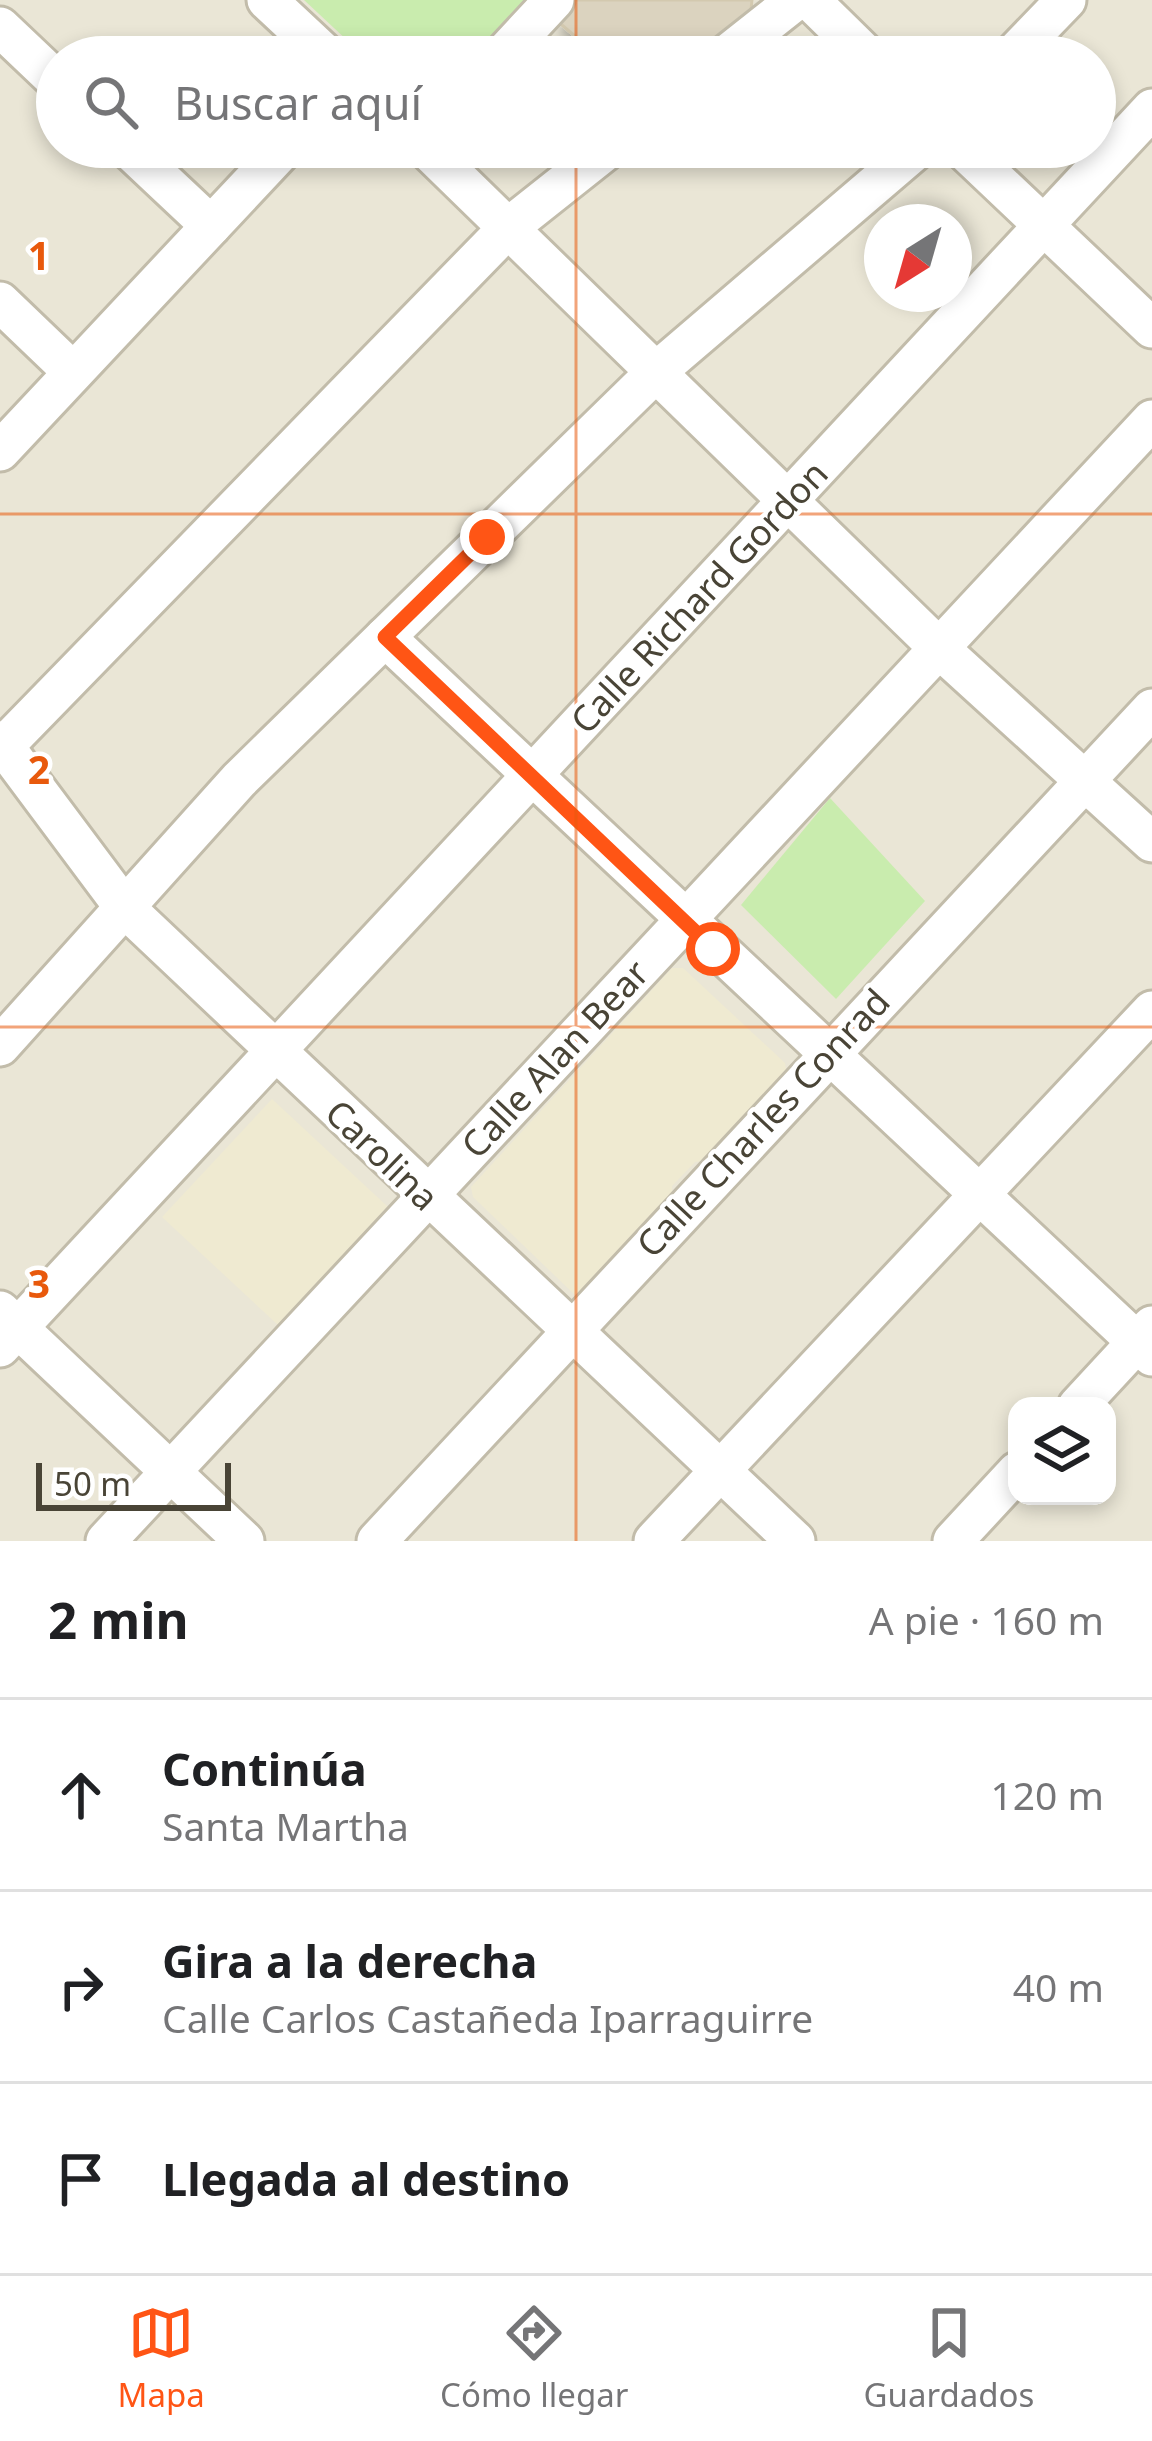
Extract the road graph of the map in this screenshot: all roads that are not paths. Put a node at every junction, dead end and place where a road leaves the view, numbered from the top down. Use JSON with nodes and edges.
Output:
{"nodes":[{"id":1,"x":267,"y":0,"type":"edge"},
{"id":2,"x":554,"y":0,"type":"edge"},
{"id":3,"x":796,"y":0,"type":"edge"},
{"id":4,"x":810,"y":0,"type":"edge"},
{"id":5,"x":1066,"y":0,"type":"edge"},
{"id":6,"x":0,"y":27,"type":"edge"},
{"id":7,"x":306,"y":36,"type":"edge"},
{"id":8,"x":521,"y":36,"type":"edge"},
{"id":9,"x":751,"y":36,"type":"edge"},
{"id":10,"x":847,"y":36,"type":"edge"},
{"id":11,"x":1031,"y":36,"type":"edge"},
{"id":12,"x":36,"y":61,"type":"edge"},
{"id":13,"x":1152,"y":109,"type":"edge"},
{"id":14,"x":1116,"y":148,"type":"edge"},
{"id":15,"x":149,"y":168,"type":"edge"},
{"id":16,"x":265,"y":168,"type":"edge"},
{"id":17,"x":447,"y":168,"type":"edge"},
{"id":18,"x":584,"y":168,"type":"edge"},
{"id":19,"x":894,"y":168,"type":"edge"},
{"id":20,"x":983,"y":168,"type":"edge"},
{"id":21,"x":1098,"y":168,"type":"edge"},
{"id":22,"x":211,"y":226,"type":"junction"},
{"id":23,"x":1045,"y":226,"type":"junction"},
{"id":24,"x":508,"y":228,"type":"junction"},
{"id":25,"x":0,"y":302,"type":"edge"},
{"id":26,"x":1152,"y":328,"type":"edge"},
{"id":27,"x":74,"y":372,"type":"junction"},
{"id":28,"x":656,"y":372,"type":"junction"},
{"id":29,"x":1152,"y":420,"type":"edge"},
{"id":30,"x":0,"y":451,"type":"edge"},
{"id":31,"x":788,"y":502,"type":"junction"},
{"id":32,"x":385,"y":637,"type":"junction"},
{"id":33,"x":941,"y":650,"type":"junction"},
{"id":34,"x":1152,"y":709,"type":"edge"},
{"id":35,"x":1,"y":746,"type":"edge"},
{"id":36,"x":532,"y":774,"type":"junction"},
{"id":37,"x":1086,"y":780,"type":"junction"},
{"id":38,"x":1152,"y":842,"type":"edge"},
{"id":39,"x":124,"y":908,"type":"junction"},
{"id":40,"x":684,"y":923,"type":"junction"},
{"id":41,"x":1152,"y":1011,"type":"edge"},
{"id":42,"x":0,"y":1046,"type":"edge"},
{"id":43,"x":273,"y":1050,"type":"junction"},
{"id":44,"x":829,"y":1053,"type":"junction"},
{"id":45,"x":979,"y":1194,"type":"junction"},
{"id":46,"x":425,"y":1196,"type":"junction"},
{"id":47,"x":6,"y":1328,"type":"edge"},
{"id":48,"x":569,"y":1329,"type":"junction"},
{"id":49,"x":1147,"y":1342,"type":"edge"},
{"id":50,"x":1088,"y":1397,"type":"edge"},
{"id":51,"x":719,"y":1470,"type":"junction"},
{"id":52,"x":171,"y":1472,"type":"junction"},
{"id":53,"x":1008,"y":1482,"type":"edge"},
{"id":54,"x":106,"y":1541,"type":"edge"},
{"id":55,"x":244,"y":1541,"type":"edge"},
{"id":56,"x":377,"y":1541,"type":"edge"},
{"id":57,"x":654,"y":1541,"type":"edge"},
{"id":58,"x":794,"y":1541,"type":"edge"},
{"id":59,"x":952,"y":1541,"type":"edge"}],
"edges":[{"from":1,"to":7,"type":"street"},
{"from":2,"to":8,"type":"street"},
{"from":3,"to":9,"type":"street"},
{"from":4,"to":10,"type":"street"},
{"from":5,"to":11,"type":"street"},
{"from":6,"to":12,"type":"street"},
{"from":13,"to":14,"type":"street","name":"Calle Richard Gordon"},
{"from":15,"to":22,"type":"street"},
{"from":16,"to":22,"type":"street"},
{"from":17,"to":24,"type":"street"},
{"from":18,"to":24,"type":"street"},
{"from":19,"to":28,"type":"street"},
{"from":20,"to":23,"type":"street"},
{"from":21,"to":23,"type":"street","name":"Calle Richard Gordon"},
{"from":22,"to":27,"type":"street"},
{"from":23,"to":26,"type":"street"},
{"from":23,"to":31,"type":"street","name":"Calle Richard Gordon"},
{"from":24,"to":28,"type":"street"},
{"from":24,"to":35,"type":"street"},
{"from":25,"to":27,"type":"street"},
{"from":27,"to":30,"type":"street"},
{"from":28,"to":31,"type":"street"},
{"from":28,"to":32,"type":"street"},
{"from":29,"to":33,"type":"street","name":"Calle Alan Bear"},
{"from":31,"to":33,"type":"street"},
{"from":31,"to":36,"type":"street","name":"Calle Richard Gordon"},
{"from":32,"to":36,"type":"street"},
{"from":32,"to":39,"type":"street"},
{"from":33,"to":37,"type":"street"},
{"from":33,"to":40,"type":"street","name":"Calle Alan Bear"},
{"from":34,"to":37,"type":"street","name":"Calle Charles Conrad"},
{"from":35,"to":39,"type":"street","name":"Carolina"},
{"from":36,"to":40,"type":"street"},
{"from":36,"to":43,"type":"street","name":"Calle Richard Gordon"},
{"from":37,"to":38,"type":"street"},
{"from":37,"to":44,"type":"street","name":"Calle Charles Conrad"},
{"from":39,"to":42,"type":"street"},
{"from":39,"to":43,"type":"street","name":"Carolina"},
{"from":40,"to":44,"type":"street"},
{"from":40,"to":46,"type":"street","name":"Calle Alan Bear"},
{"from":41,"to":45,"type":"street"},
{"from":43,"to":46,"type":"street","name":"Carolina"},
{"from":43,"to":47,"type":"street","name":"Calle Richard Gordon"},
{"from":44,"to":45,"type":"street"},
{"from":44,"to":48,"type":"street","name":"Calle Charles Conrad"},
{"from":45,"to":49,"type":"street"},
{"from":45,"to":51,"type":"street"},
{"from":46,"to":48,"type":"street","name":"Carolina"},
{"from":46,"to":52,"type":"street","name":"Calle Alan Bear"},
{"from":47,"to":52,"type":"street"},
{"from":48,"to":51,"type":"street","name":"Carolina"},
{"from":48,"to":56,"type":"street","name":"Calle Charles Conrad"},
{"from":49,"to":50,"type":"street"},
{"from":51,"to":57,"type":"street"},
{"from":51,"to":58,"type":"street","name":"Carolina"},
{"from":52,"to":54,"type":"street","name":"Calle Alan Bear"},
{"from":52,"to":55,"type":"street"},
{"from":53,"to":59,"type":"street"}]}
